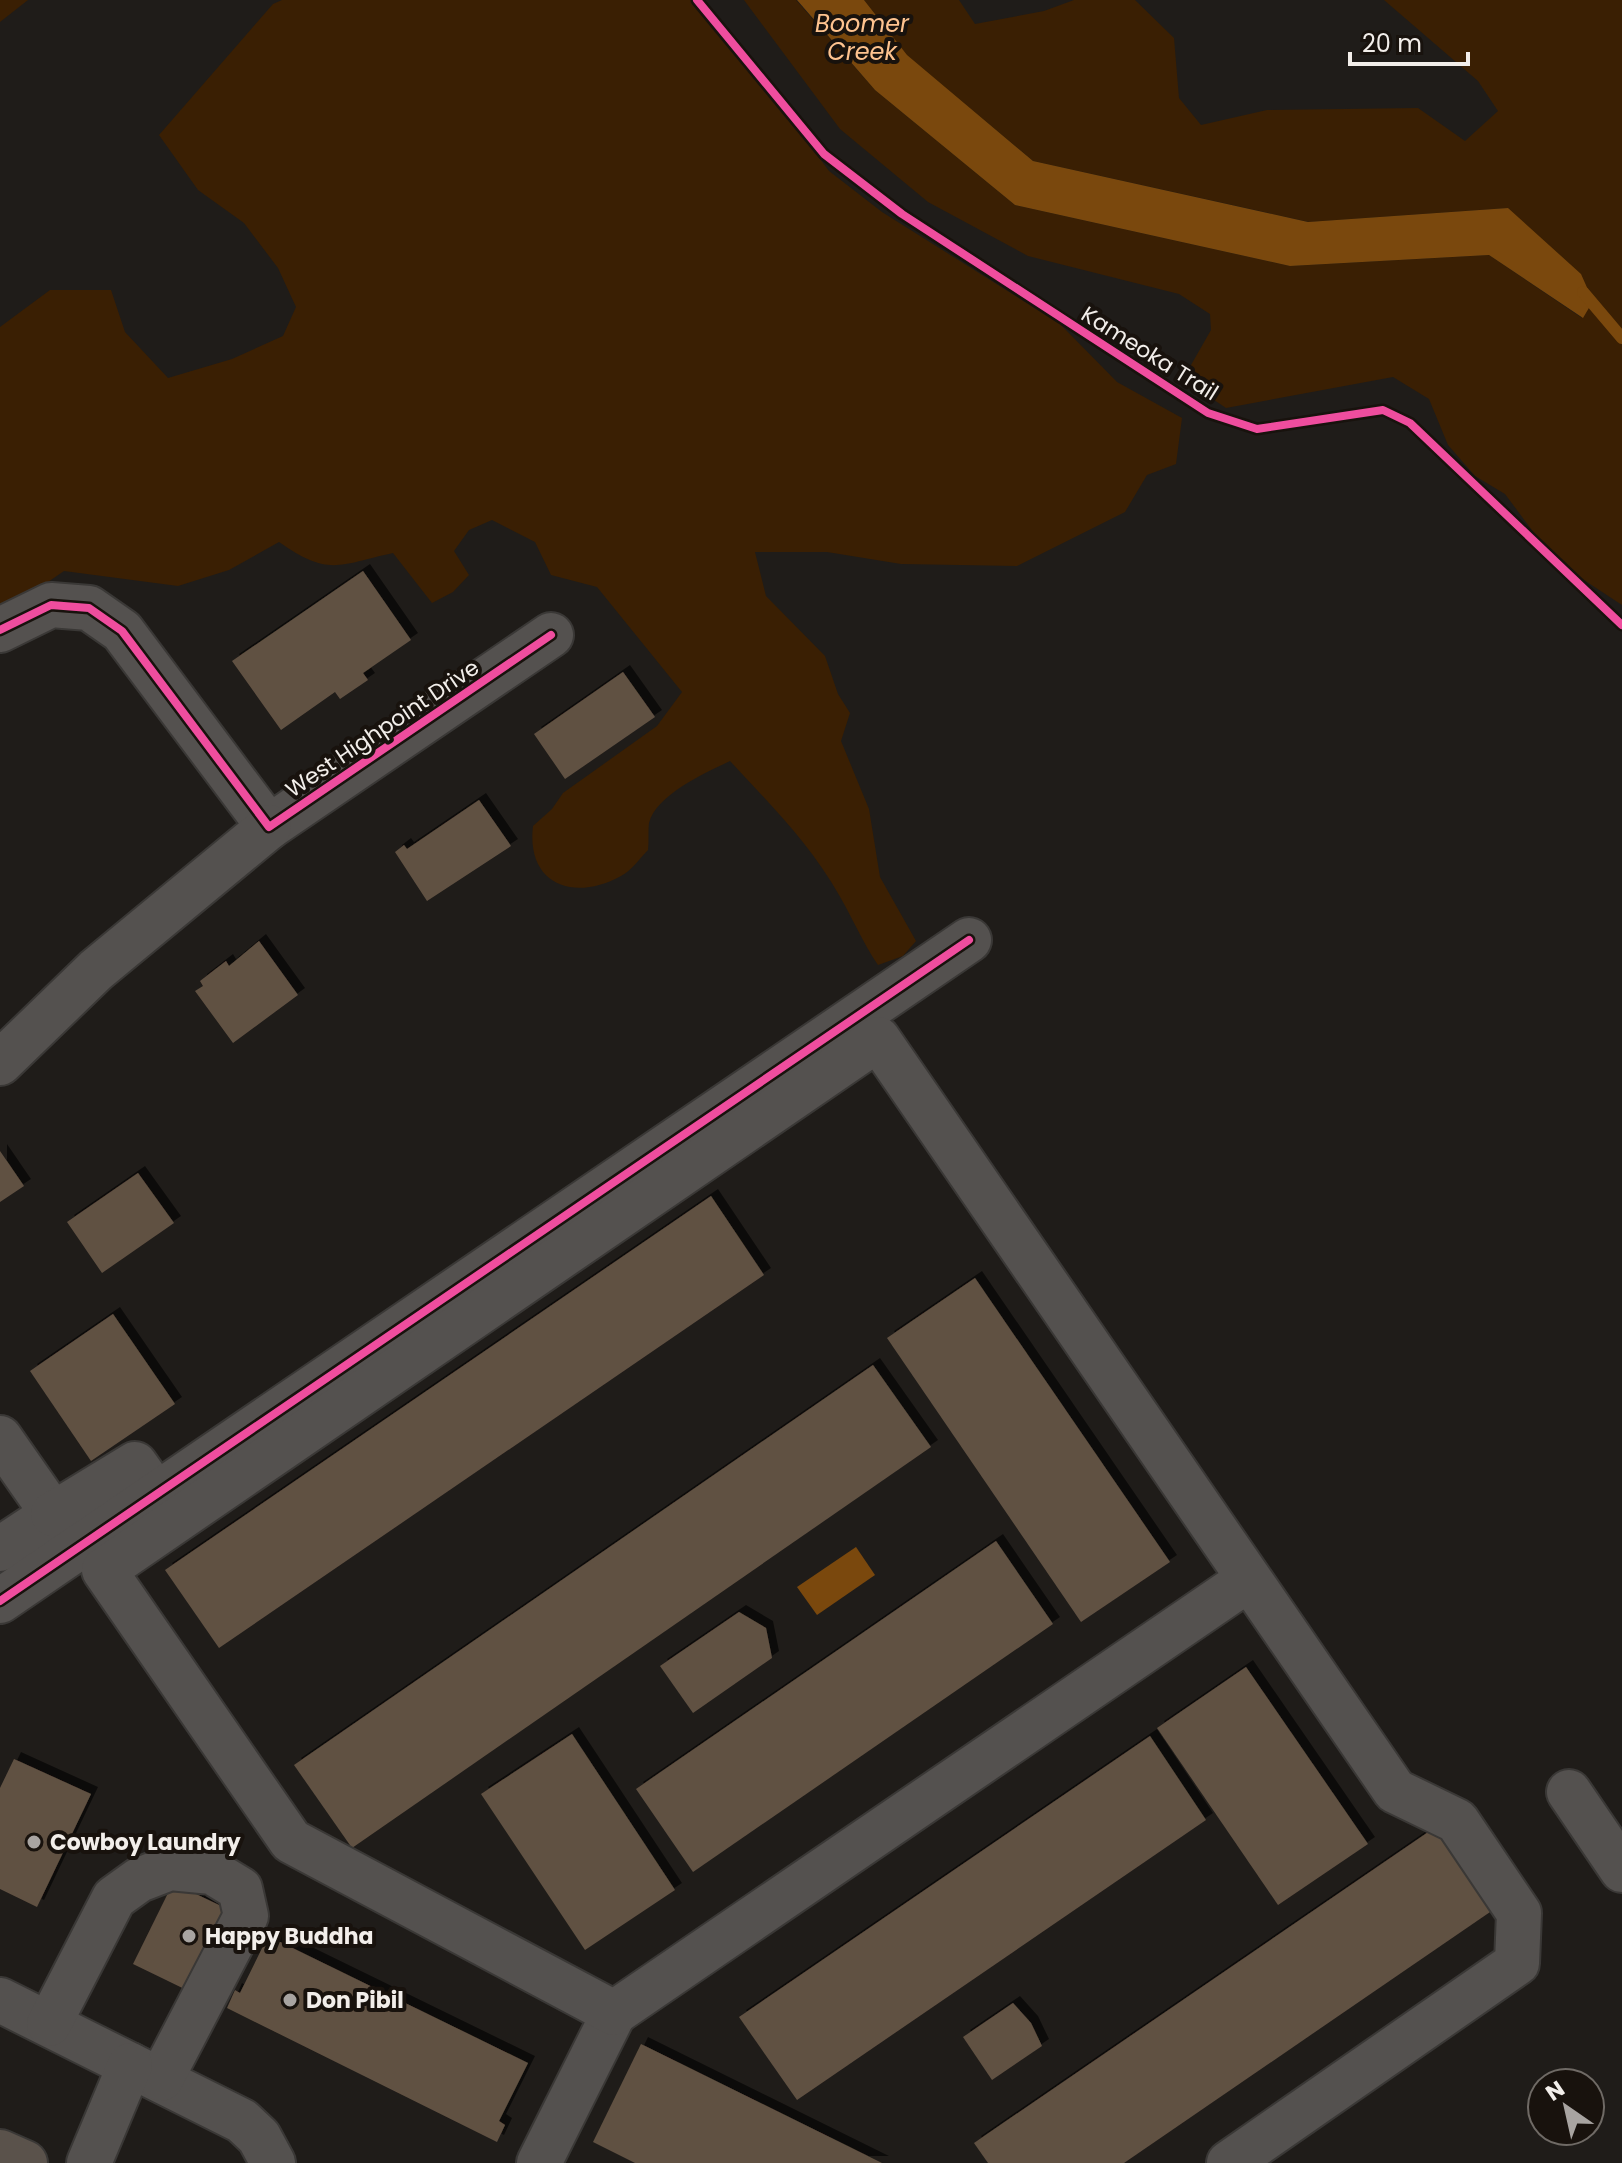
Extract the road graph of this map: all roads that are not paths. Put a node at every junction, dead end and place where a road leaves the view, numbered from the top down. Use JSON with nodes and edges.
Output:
{"nodes":[{"id":1,"x":0,"y":630,"type":"edge"},
{"id":2,"x":551,"y":635,"type":"dead end"},
{"id":3,"x":269,"y":827,"type":"junction"},
{"id":4,"x":969,"y":940,"type":"dead end"},
{"id":5,"x":0,"y":1063,"type":"edge"},
{"id":6,"x":4,"y":1454,"type":"edge"},
{"id":7,"x":166,"y":1508,"type":"junction"},
{"id":8,"x":53,"y":1514,"type":"junction"},
{"id":9,"x":0,"y":1549,"type":"edge"},
{"id":10,"x":1249,"y":1579,"type":"junction"},
{"id":11,"x":0,"y":1601,"type":"edge"},
{"id":12,"x":1569,"y":1792,"type":"dead end"},
{"id":13,"x":1615,"y":1846,"type":"edge"},
{"id":14,"x":0,"y":2000,"type":"edge"},
{"id":15,"x":614,"y":2013,"type":"junction"},
{"id":16,"x":49,"y":2024,"type":"junction"},
{"id":17,"x":145,"y":2072,"type":"junction"},
{"id":18,"x":0,"y":2152,"type":"edge"},
{"id":19,"x":25,"y":2163,"type":"edge"},
{"id":20,"x":89,"y":2163,"type":"edge"},
{"id":21,"x":273,"y":2163,"type":"edge"},
{"id":22,"x":539,"y":2163,"type":"edge"},
{"id":23,"x":1229,"y":2163,"type":"edge"}],
"edges":[{"from":1,"to":3,"type":"street"},
{"from":2,"to":3,"type":"street","name":"West Highpoint Drive"},
{"from":3,"to":5,"type":"street","name":"West Highpoint Drive"},
{"from":4,"to":7,"type":"street"},
{"from":6,"to":8,"type":"street"},
{"from":7,"to":8,"type":"street"},
{"from":7,"to":10,"type":"street"},
{"from":7,"to":11,"type":"street"},
{"from":7,"to":15,"type":"street"},
{"from":8,"to":9,"type":"street"},
{"from":10,"to":15,"type":"street"},
{"from":10,"to":23,"type":"street"},
{"from":12,"to":13,"type":"street"},
{"from":14,"to":16,"type":"street"},
{"from":15,"to":22,"type":"street"},
{"from":16,"to":17,"type":"street"},
{"from":16,"to":17,"type":"street"},
{"from":17,"to":20,"type":"street"},
{"from":17,"to":21,"type":"street"},
{"from":18,"to":19,"type":"main road"}]}
